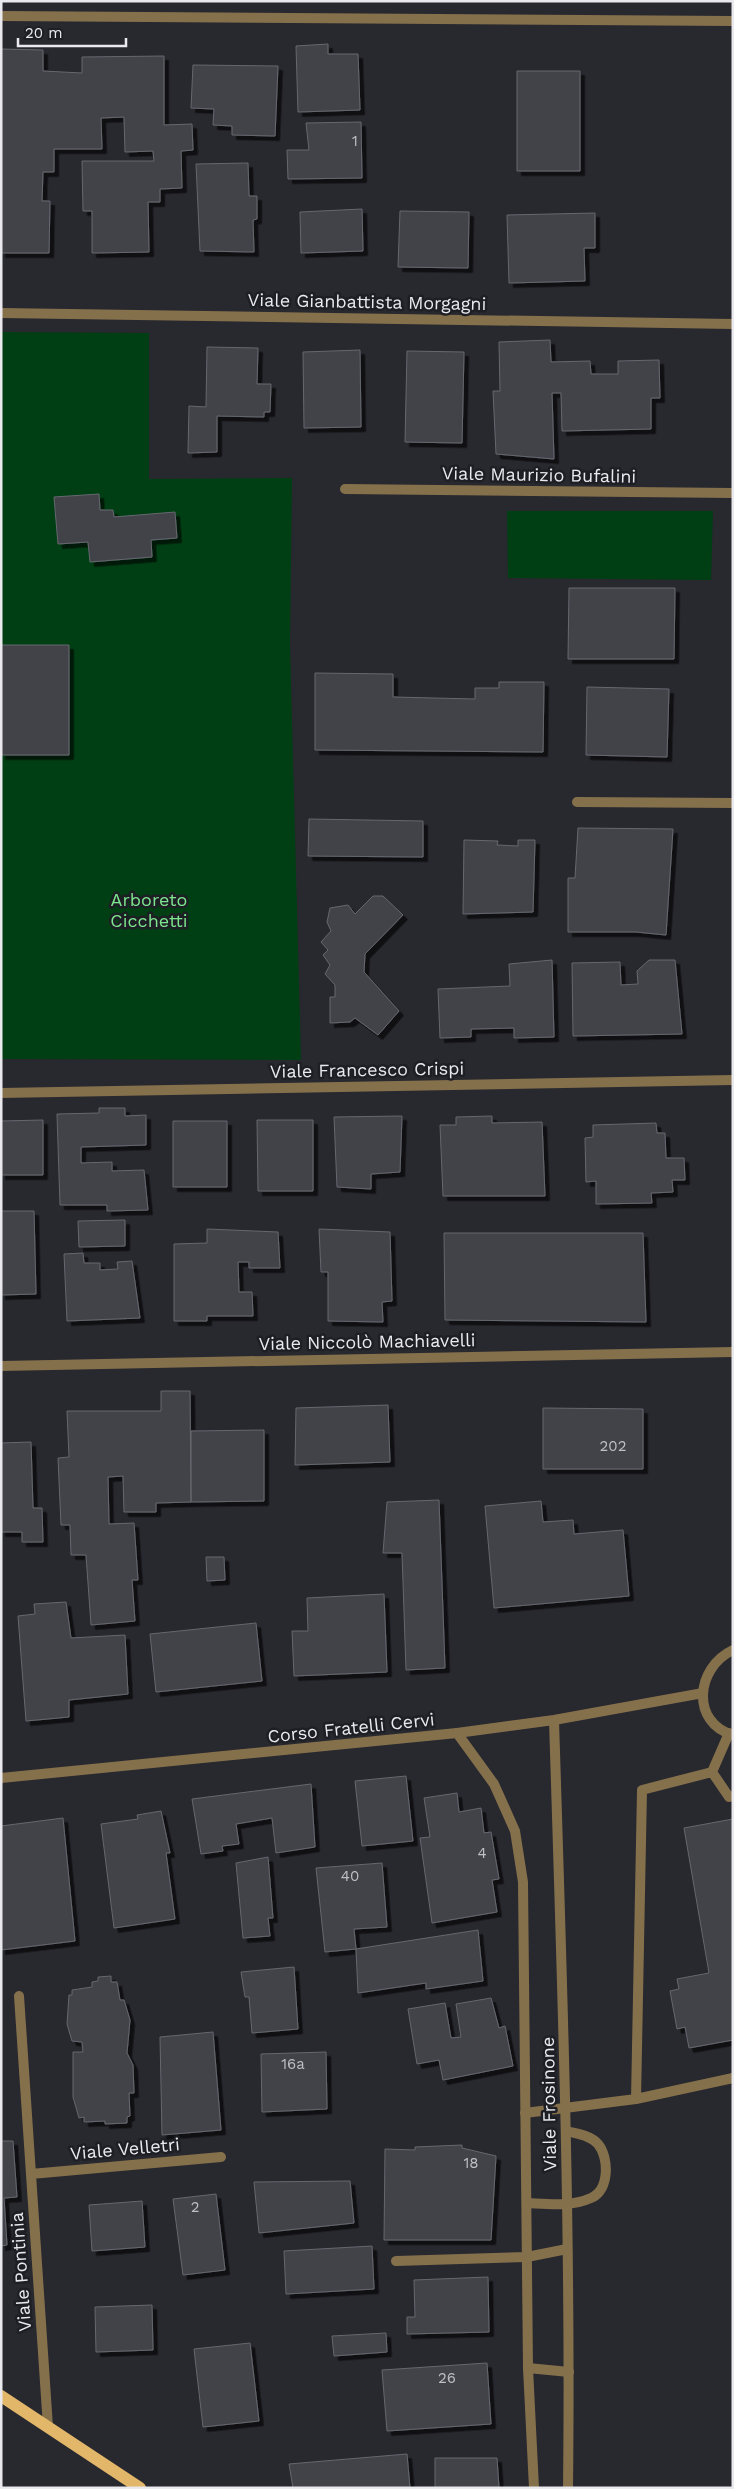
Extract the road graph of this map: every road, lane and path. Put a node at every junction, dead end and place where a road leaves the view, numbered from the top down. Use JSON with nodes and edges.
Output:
{"nodes":[{"id":1,"x":1,"y":16,"type":"edge"},
{"id":2,"x":733,"y":21,"type":"edge"},
{"id":3,"x":1,"y":313,"type":"edge"},
{"id":4,"x":733,"y":324,"type":"edge"},
{"id":5,"x":345,"y":489,"type":"dead end"},
{"id":6,"x":733,"y":493,"type":"edge"},
{"id":7,"x":577,"y":802,"type":"dead end"},
{"id":8,"x":733,"y":803,"type":"edge"},
{"id":9,"x":733,"y":1080,"type":"edge"},
{"id":10,"x":1,"y":1093,"type":"edge"},
{"id":11,"x":733,"y":1352,"type":"edge"},
{"id":12,"x":1,"y":1366,"type":"edge"},
{"id":13,"x":733,"y":1650,"type":"edge"},
{"id":14,"x":703,"y":1694,"type":"junction"},
{"id":15,"x":554,"y":1720,"type":"junction"},
{"id":16,"x":457,"y":1733,"type":"junction"},
{"id":17,"x":731,"y":1734,"type":"edge"},
{"id":18,"x":712,"y":1772,"type":"junction"},
{"id":19,"x":1,"y":1778,"type":"edge"},
{"id":20,"x":733,"y":1796,"type":"edge"},
{"id":21,"x":19,"y":1996,"type":"dead end"},
{"id":22,"x":733,"y":2078,"type":"edge"},
{"id":23,"x":636,"y":2099,"type":"junction"},
{"id":24,"x":566,"y":2108,"type":"junction"},
{"id":25,"x":526,"y":2112,"type":"junction"},
{"id":26,"x":566,"y":2131,"type":"junction"},
{"id":27,"x":221,"y":2157,"type":"dead end"},
{"id":28,"x":31,"y":2174,"type":"junction"},
{"id":29,"x":527,"y":2203,"type":"junction"},
{"id":30,"x":567,"y":2204,"type":"junction"},
{"id":31,"x":567,"y":2249,"type":"junction"},
{"id":32,"x":527,"y":2257,"type":"junction"},
{"id":33,"x":396,"y":2261,"type":"dead end"},
{"id":34,"x":528,"y":2368,"type":"junction"},
{"id":35,"x":569,"y":2372,"type":"junction"},
{"id":36,"x":1,"y":2396,"type":"edge"},
{"id":37,"x":48,"y":2427,"type":"junction"},
{"id":38,"x":140,"y":2488,"type":"edge"},
{"id":39,"x":534,"y":2488,"type":"edge"},
{"id":40,"x":568,"y":2488,"type":"edge"}],
"edges":[{"from":1,"to":2,"type":"street"},
{"from":3,"to":4,"type":"street","name":"Viale Gianbattista Morgagni"},
{"from":5,"to":6,"type":"street","name":"Viale Maurizio Bufalini"},
{"from":7,"to":8,"type":"street"},
{"from":9,"to":10,"type":"street","name":"Viale Francesco Crispi"},
{"from":11,"to":12,"type":"street","name":"Viale Niccolò Machiavelli"},
{"from":13,"to":14,"type":"street"},
{"from":14,"to":15,"type":"street","name":"Corso Fratelli Cervi"},
{"from":14,"to":17,"type":"street"},
{"from":15,"to":16,"type":"street","name":"Corso Fratelli Cervi"},
{"from":15,"to":24,"type":"street","name":"Viale Frosinone"},
{"from":16,"to":19,"type":"street","name":"Corso Fratelli Cervi"},
{"from":16,"to":25,"type":"street","name":"Viale Frosinone"},
{"from":17,"to":18,"type":"street"},
{"from":18,"to":20,"type":"street"},
{"from":18,"to":23,"type":"street"},
{"from":21,"to":28,"type":"street","name":"Viale Pontinia"},
{"from":22,"to":23,"type":"street"},
{"from":23,"to":24,"type":"street"},
{"from":24,"to":25,"type":"street"},
{"from":24,"to":26,"type":"street","name":"Viale Frosinone"},
{"from":25,"to":29,"type":"street","name":"Viale Frosinone"},
{"from":26,"to":30,"type":"street","name":"Viale Frosinone"},
{"from":26,"to":30,"type":"street"},
{"from":27,"to":28,"type":"street","name":"Viale Velletri"},
{"from":28,"to":37,"type":"street","name":"Viale Pontinia"},
{"from":29,"to":30,"type":"street"},
{"from":29,"to":32,"type":"street","name":"Viale Frosinone"},
{"from":30,"to":31,"type":"street","name":"Viale Frosinone"},
{"from":31,"to":32,"type":"street"},
{"from":31,"to":35,"type":"street","name":"Viale Frosinone"},
{"from":32,"to":33,"type":"street"},
{"from":32,"to":34,"type":"street","name":"Viale Frosinone"},
{"from":34,"to":35,"type":"street"},
{"from":34,"to":39,"type":"street","name":"Viale Frosinone"},
{"from":35,"to":40,"type":"street","name":"Viale Frosinone"},
{"from":36,"to":37,"type":"main road"},
{"from":37,"to":38,"type":"main road"}]}
